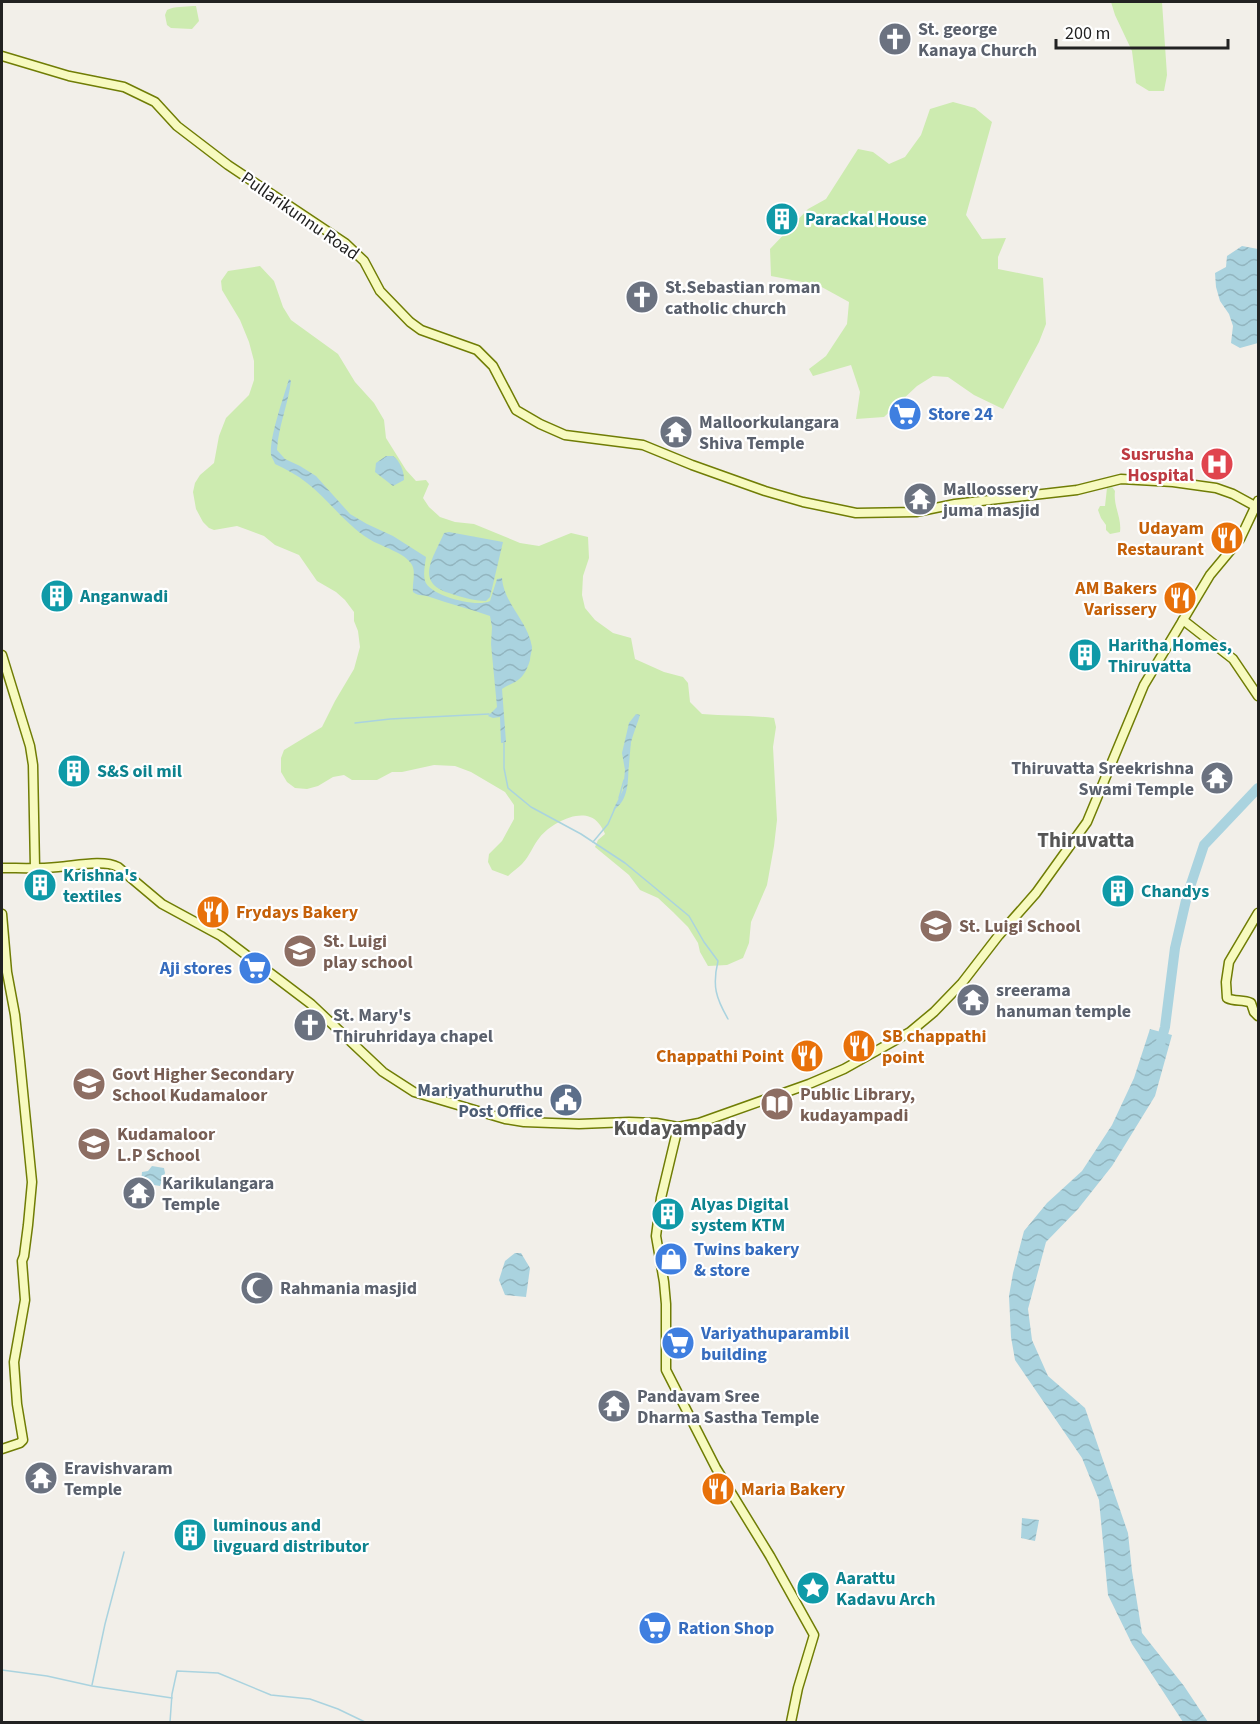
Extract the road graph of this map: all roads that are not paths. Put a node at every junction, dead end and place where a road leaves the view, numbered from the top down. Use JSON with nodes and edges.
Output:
{"nodes":[{"id":1,"x":2,"y":56,"type":"edge"},
{"id":2,"x":1257,"y":503,"type":"edge"},
{"id":3,"x":1184,"y":620,"type":"junction"},
{"id":4,"x":2,"y":655,"type":"edge"},
{"id":5,"x":1258,"y":696,"type":"edge"},
{"id":6,"x":2,"y":868,"type":"edge"},
{"id":7,"x":35,"y":868,"type":"junction"},
{"id":8,"x":1258,"y":913,"type":"edge"},
{"id":9,"x":2,"y":914,"type":"edge"},
{"id":10,"x":1258,"y":1016,"type":"edge"},
{"id":11,"x":678,"y":1126,"type":"junction"},
{"id":12,"x":2,"y":1449,"type":"edge"},
{"id":13,"x":791,"y":1722,"type":"edge"}],
"edges":[{"from":1,"to":2,"type":"main road","name":"Pullarikunnu Road"},
{"from":2,"to":3,"type":"main road"},
{"from":3,"to":5,"type":"main road"},
{"from":3,"to":11,"type":"main road"},
{"from":4,"to":7,"type":"main road"},
{"from":6,"to":7,"type":"main road"},
{"from":7,"to":11,"type":"main road"},
{"from":8,"to":10,"type":"main road"},
{"from":9,"to":12,"type":"main road"},
{"from":11,"to":13,"type":"main road"}]}
